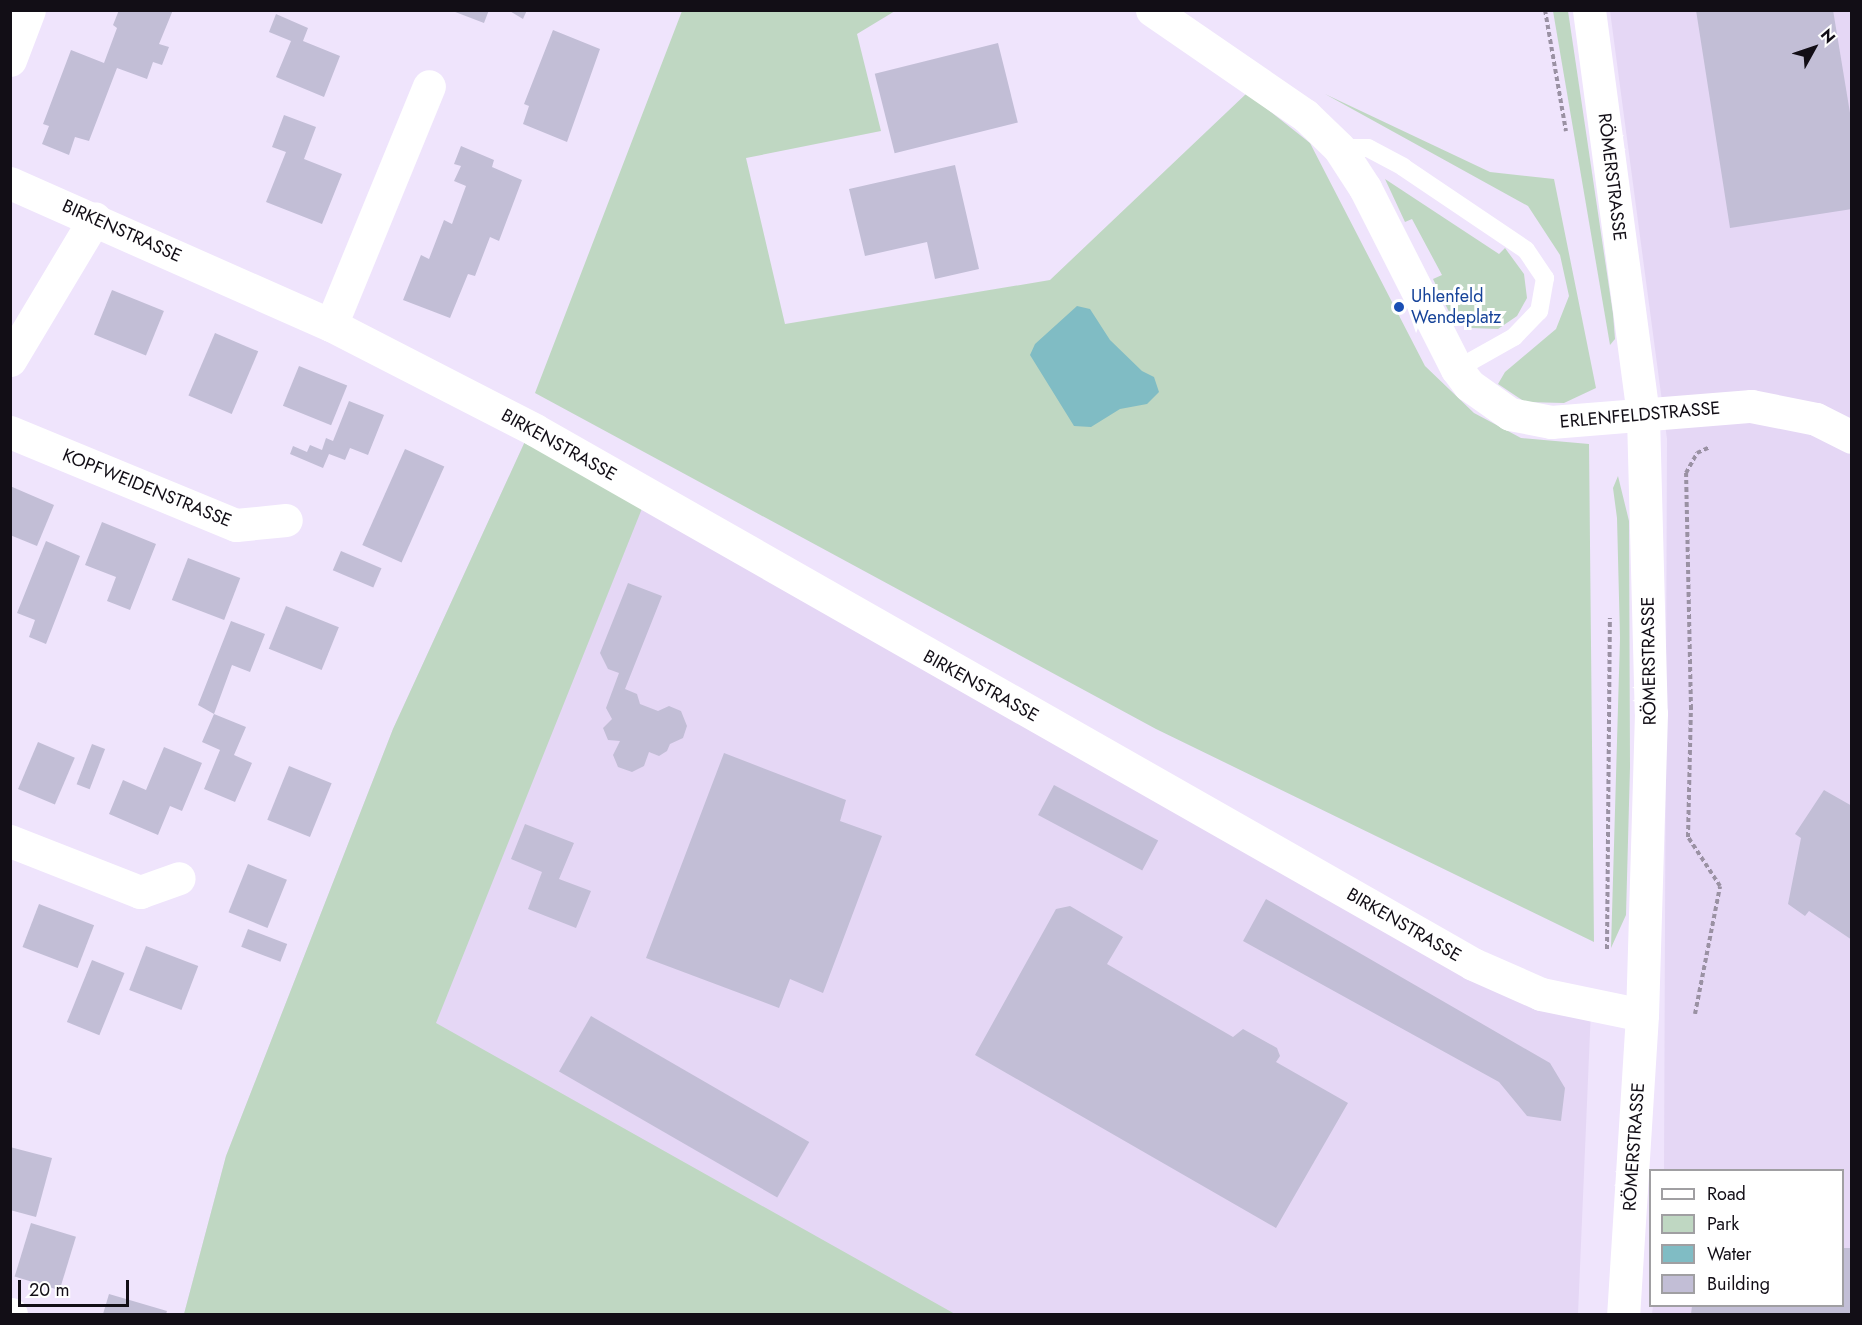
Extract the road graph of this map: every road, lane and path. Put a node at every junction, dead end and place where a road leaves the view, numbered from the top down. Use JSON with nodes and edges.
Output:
{"nodes":[{"id":1,"x":29,"y":10,"type":"edge"},
{"id":2,"x":1152,"y":10,"type":"edge"},
{"id":3,"x":1589,"y":10,"type":"edge"},
{"id":4,"x":10,"y":60,"type":"edge"},
{"id":5,"x":429,"y":86,"type":"dead end"},
{"id":6,"x":1339,"y":148,"type":"junction"},
{"id":7,"x":10,"y":183,"type":"edge"},
{"id":8,"x":94,"y":218,"type":"junction"},
{"id":9,"x":331,"y":325,"type":"junction"},
{"id":10,"x":10,"y":360,"type":"edge"},
{"id":11,"x":1457,"y":369,"type":"junction"},
{"id":12,"x":1643,"y":416,"type":"junction"},
{"id":13,"x":10,"y":432,"type":"edge"},
{"id":14,"x":1851,"y":437,"type":"edge"},
{"id":15,"x":1717,"y":444,"type":"dead end"},
{"id":16,"x":286,"y":520,"type":"dead end"},
{"id":17,"x":1610,"y":607,"type":"dead end"},
{"id":18,"x":10,"y":841,"type":"edge"},
{"id":19,"x":179,"y":878,"type":"dead end"},
{"id":20,"x":1610,"y":956,"type":"dead end"},
{"id":21,"x":1695,"y":1014,"type":"dead end"},
{"id":22,"x":1642,"y":1015,"type":"junction"},
{"id":23,"x":1623,"y":1314,"type":"edge"}],
"edges":[{"from":1,"to":4,"type":"street"},
{"from":2,"to":6,"type":"street","name":"ERLENFELDSTRASSE"},
{"from":3,"to":12,"type":"street","name":"RÖMERSTRASSE"},
{"from":5,"to":9,"type":"street"},
{"from":6,"to":11,"type":"street","name":"ERLENFELDSTRASSE"},
{"from":6,"to":11,"type":"lane"},
{"from":7,"to":8,"type":"street","name":"BIRKENSTRASSE"},
{"from":8,"to":9,"type":"street","name":"BIRKENSTRASSE"},
{"from":8,"to":10,"type":"street"},
{"from":9,"to":22,"type":"street","name":"BIRKENSTRASSE"},
{"from":11,"to":12,"type":"street","name":"ERLENFELDSTRASSE"},
{"from":12,"to":14,"type":"street","name":"ERLENFELDSTRASSE"},
{"from":12,"to":22,"type":"street","name":"RÖMERSTRASSE"},
{"from":13,"to":16,"type":"street","name":"KOPFWEIDENSTRASSE"},
{"from":15,"to":21,"type":"path"},
{"from":17,"to":20,"type":"path"},
{"from":18,"to":19,"type":"street"},
{"from":22,"to":23,"type":"street","name":"RÖMERSTRASSE"}]}
